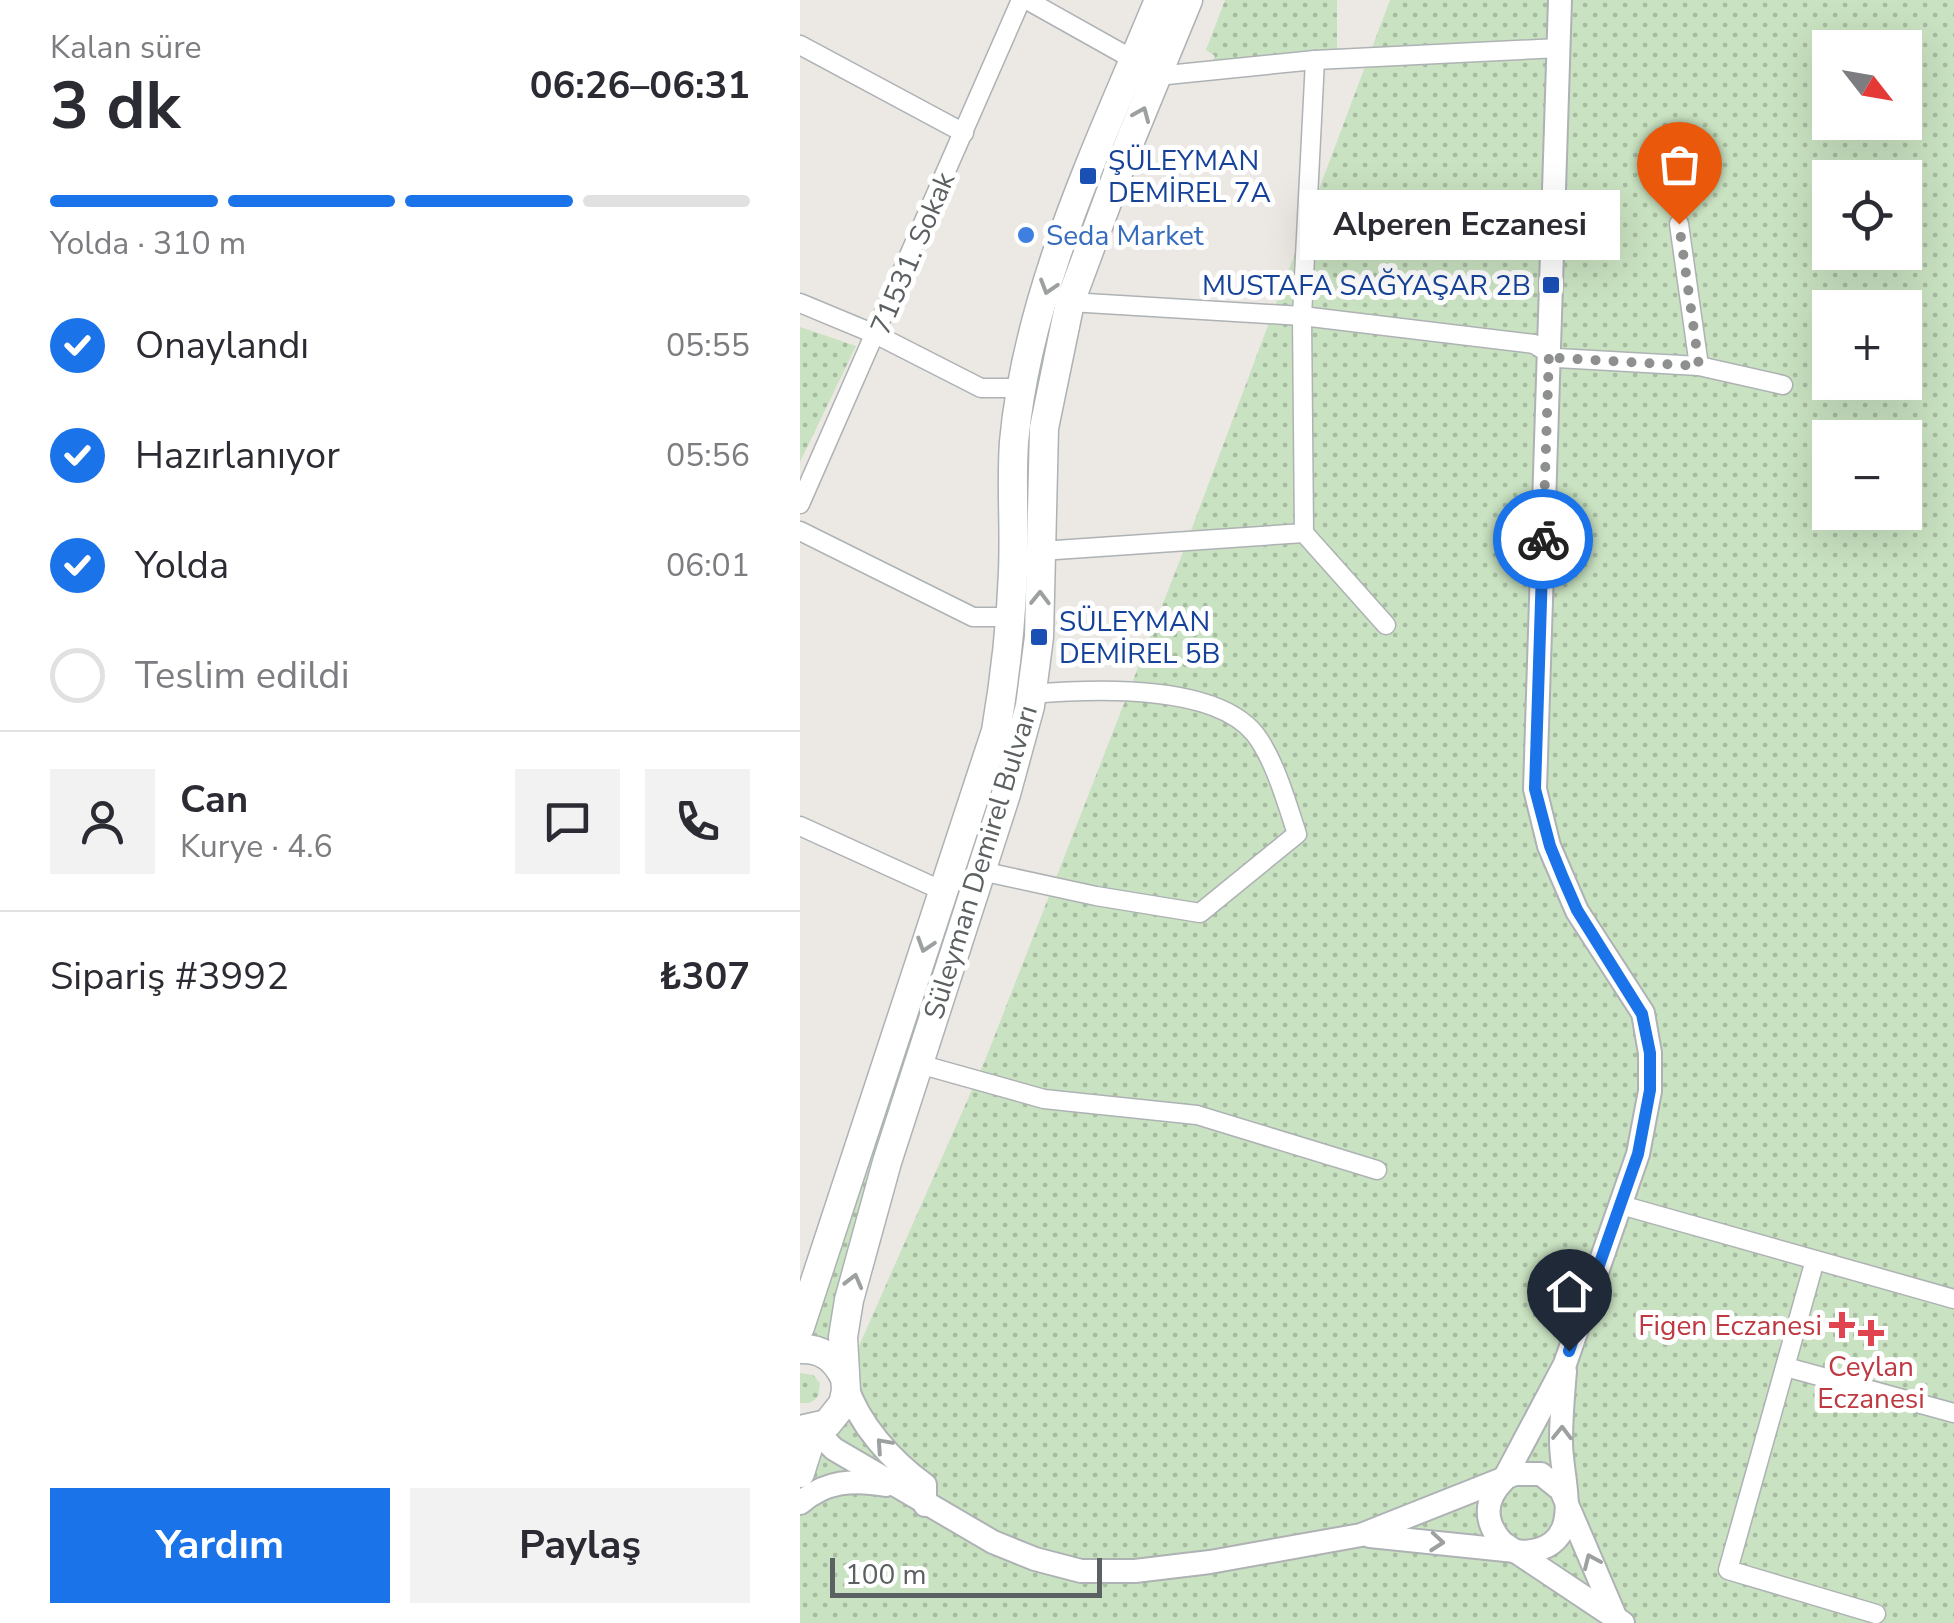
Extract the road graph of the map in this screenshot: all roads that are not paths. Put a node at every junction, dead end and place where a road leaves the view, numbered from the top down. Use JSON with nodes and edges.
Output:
{"nodes":[{"id":1,"x":1024,"y":0,"type":"edge"},
{"id":2,"x":1159,"y":0,"type":"edge"},
{"id":3,"x":1188,"y":0,"type":"edge"},
{"id":4,"x":1560,"y":0,"type":"edge"},
{"id":5,"x":800,"y":45,"type":"edge"},
{"id":6,"x":1558,"y":48,"type":"junction"},
{"id":7,"x":1315,"y":60,"type":"junction"},
{"id":8,"x":1146,"y":68,"type":"junction"},
{"id":9,"x":964,"y":133,"type":"junction"},
{"id":10,"x":1679,"y":224,"type":"dead end"},
{"id":11,"x":800,"y":302,"type":"edge"},
{"id":12,"x":1070,"y":302,"type":"junction"},
{"id":13,"x":1302,"y":316,"type":"junction"},
{"id":14,"x":876,"y":335,"type":"junction"},
{"id":15,"x":1549,"y":353,"type":"junction"},
{"id":16,"x":1699,"y":366,"type":"junction"},
{"id":17,"x":1783,"y":385,"type":"dead end"},
{"id":18,"x":1023,"y":388,"type":"junction"},
{"id":19,"x":800,"y":504,"type":"edge"},
{"id":20,"x":800,"y":530,"type":"edge"},
{"id":21,"x":1304,"y":533,"type":"junction"},
{"id":22,"x":1042,"y":552,"type":"junction"},
{"id":23,"x":1010,"y":616,"type":"junction"},
{"id":24,"x":1386,"y":626,"type":"dead end"},
{"id":25,"x":1032,"y":694,"type":"junction"},
{"id":26,"x":800,"y":826,"type":"edge"},
{"id":27,"x":981,"y":871,"type":"junction"},
{"id":28,"x":943,"y":891,"type":"junction"},
{"id":29,"x":919,"y":1064,"type":"junction"},
{"id":30,"x":1377,"y":1170,"type":"dead end"},
{"id":31,"x":1621,"y":1205,"type":"junction"},
{"id":32,"x":828,"y":1242,"type":"junction"},
{"id":33,"x":1815,"y":1260,"type":"junction"},
{"id":34,"x":800,"y":1284,"type":"edge"},
{"id":35,"x":1954,"y":1299,"type":"edge"},
{"id":36,"x":800,"y":1327,"type":"edge"},
{"id":37,"x":800,"y":1349,"type":"edge"},
{"id":38,"x":1565,"y":1364,"type":"junction"},
{"id":39,"x":1786,"y":1367,"type":"junction"},
{"id":40,"x":845,"y":1378,"type":"junction"},
{"id":41,"x":1954,"y":1413,"type":"edge"},
{"id":42,"x":807,"y":1430,"type":"edge"},
{"id":43,"x":800,"y":1473,"type":"edge"},
{"id":44,"x":1503,"y":1481,"type":"junction"},
{"id":45,"x":899,"y":1487,"type":"junction"},
{"id":46,"x":1566,"y":1502,"type":"junction"},
{"id":47,"x":800,"y":1503,"type":"edge"},
{"id":48,"x":925,"y":1506,"type":"junction"},
{"id":49,"x":1361,"y":1535,"type":"junction"},
{"id":50,"x":1513,"y":1549,"type":"junction"},
{"id":51,"x":1876,"y":1614,"type":"dead end"},
{"id":52,"x":1620,"y":1621,"type":"edge"}],
"edges":[{"from":1,"to":8,"type":"street"},
{"from":1,"to":9,"type":"street","name":"71531. Sokak"},
{"from":2,"to":8,"type":"main road","name":"Süleyman Demirel Bulvarı"},
{"from":3,"to":8,"type":"main road","name":"Süleyman Demirel Bulvarı"},
{"from":4,"to":6,"type":"street"},
{"from":5,"to":9,"type":"street"},
{"from":6,"to":7,"type":"street"},
{"from":6,"to":15,"type":"street"},
{"from":7,"to":8,"type":"street"},
{"from":7,"to":13,"type":"street"},
{"from":12,"to":8,"type":"main road","name":"Süleyman Demirel Bulvarı","one_way":true},
{"from":8,"to":18,"type":"main road","name":"Süleyman Demirel Bulvarı","one_way":true},
{"from":9,"to":14,"type":"street","name":"71531. Sokak"},
{"from":10,"to":16,"type":"street"},
{"from":11,"to":14,"type":"street"},
{"from":12,"to":13,"type":"street"},
{"from":12,"to":22,"type":"main road","name":"Süleyman Demirel Bulvarı"},
{"from":13,"to":15,"type":"street"},
{"from":13,"to":21,"type":"street"},
{"from":14,"to":18,"type":"street"},
{"from":14,"to":19,"type":"street","name":"71531. Sokak"},
{"from":15,"to":16,"type":"street"},
{"from":15,"to":31,"type":"street"},
{"from":16,"to":17,"type":"street"},
{"from":18,"to":23,"type":"main road","name":"Süleyman Demirel Bulvarı"},
{"from":20,"to":23,"type":"street"},
{"from":21,"to":22,"type":"street"},
{"from":21,"to":24,"type":"street"},
{"from":25,"to":22,"type":"main road","name":"Süleyman Demirel Bulvarı","one_way":true},
{"from":23,"to":28,"type":"main road","name":"Süleyman Demirel Bulvarı"},
{"from":25,"to":27,"type":"main road","name":"Süleyman Demirel Bulvarı"},
{"from":25,"to":27,"type":"street"},
{"from":26,"to":28,"type":"street"},
{"from":27,"to":29,"type":"main road","name":"Süleyman Demirel Bulvarı"},
{"from":28,"to":32,"type":"main road","name":"Süleyman Demirel Bulvarı","one_way":true},
{"from":29,"to":30,"type":"street"},
{"from":40,"to":29,"type":"main road","name":"Süleyman Demirel Bulvarı","one_way":true},
{"from":31,"to":33,"type":"street"},
{"from":31,"to":38,"type":"street"},
{"from":32,"to":34,"type":"main road"},
{"from":32,"to":36,"type":"main road","name":"Süleyman Demirel Bulvarı"},
{"from":33,"to":35,"type":"street"},
{"from":33,"to":39,"type":"street"},
{"from":37,"to":40,"type":"main road"},
{"from":38,"to":44,"type":"street"},
{"from":46,"to":38,"type":"street","one_way":true},
{"from":39,"to":41,"type":"street"},
{"from":39,"to":51,"type":"street"},
{"from":40,"to":42,"type":"main road"},
{"from":48,"to":40,"type":"street","one_way":true},
{"from":42,"to":43,"type":"main road"},
{"from":42,"to":45,"type":"street"},
{"from":44,"to":46,"type":"street"},
{"from":44,"to":49,"type":"street"},
{"from":44,"to":50,"type":"street"},
{"from":45,"to":47,"type":"street"},
{"from":45,"to":48,"type":"street"},
{"from":46,"to":50,"type":"street"},
{"from":52,"to":46,"type":"street","one_way":true},
{"from":48,"to":49,"type":"street"},
{"from":49,"to":50,"type":"street","one_way":true},
{"from":50,"to":52,"type":"street"}]}
